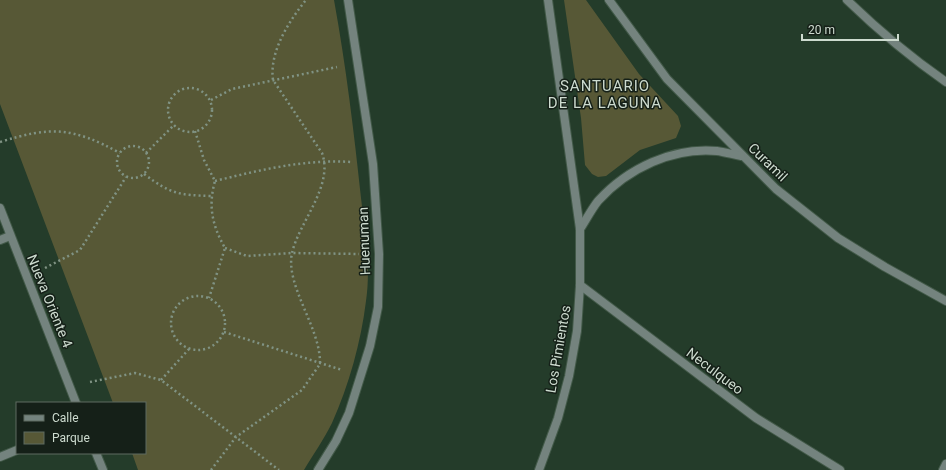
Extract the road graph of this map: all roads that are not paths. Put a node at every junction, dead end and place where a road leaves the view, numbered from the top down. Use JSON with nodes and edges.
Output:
{"nodes":[{"id":1,"x":348,"y":0,"type":"edge"},
{"id":2,"x":548,"y":0,"type":"edge"},
{"id":3,"x":609,"y":0,"type":"edge"},
{"id":4,"x":847,"y":0,"type":"edge"},
{"id":5,"x":946,"y":82,"type":"edge"},
{"id":6,"x":742,"y":156,"type":"junction"},
{"id":7,"x":0,"y":208,"type":"edge"},
{"id":8,"x":580,"y":229,"type":"junction"},
{"id":9,"x":10,"y":236,"type":"junction"},
{"id":10,"x":0,"y":240,"type":"edge"},
{"id":11,"x":580,"y":285,"type":"junction"},
{"id":12,"x":946,"y":301,"type":"edge"},
{"id":13,"x":76,"y":402,"type":"edge"},
{"id":14,"x":16,"y":450,"type":"edge"},
{"id":15,"x":96,"y":454,"type":"edge"},
{"id":16,"x":0,"y":457,"type":"edge"},
{"id":17,"x":946,"y":464,"type":"edge"},
{"id":18,"x":103,"y":470,"type":"edge"},
{"id":19,"x":318,"y":470,"type":"edge"},
{"id":20,"x":539,"y":470,"type":"edge"},
{"id":21,"x":840,"y":470,"type":"edge"},
{"id":22,"x":943,"y":470,"type":"edge"}],
"edges":[{"from":1,"to":19,"type":"street","name":"Huenuman"},
{"from":2,"to":8,"type":"street","name":"Los Pimientos"},
{"from":3,"to":6,"type":"street","name":"Curamil"},
{"from":4,"to":5,"type":"street"},
{"from":6,"to":8,"type":"street"},
{"from":6,"to":12,"type":"street","name":"Curamil"},
{"from":7,"to":9,"type":"street","name":"Nueva Oriente 4"},
{"from":8,"to":11,"type":"street","name":"Los Pimientos"},
{"from":9,"to":10,"type":"street"},
{"from":9,"to":13,"type":"street","name":"Nueva Oriente 4"},
{"from":11,"to":20,"type":"street","name":"Los Pimientos"},
{"from":11,"to":21,"type":"street","name":"Neculqueo"},
{"from":14,"to":16,"type":"street"},
{"from":15,"to":18,"type":"street"},
{"from":17,"to":22,"type":"street"}]}
